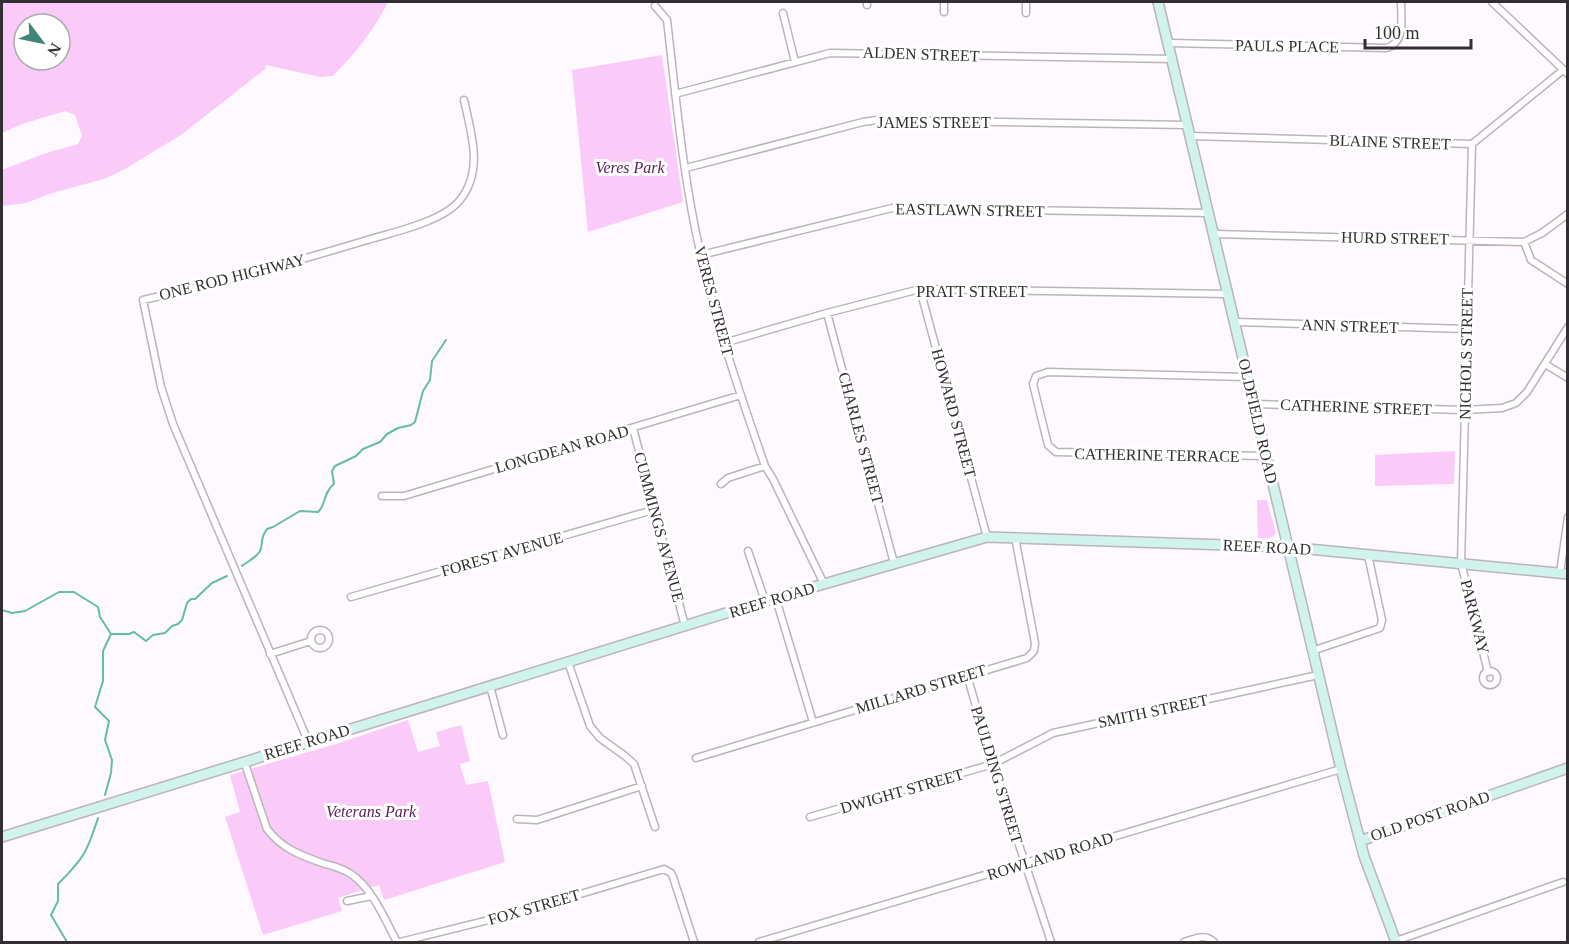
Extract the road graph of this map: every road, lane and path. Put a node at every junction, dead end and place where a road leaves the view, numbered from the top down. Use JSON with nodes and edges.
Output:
{"nodes":[{"id":1,"x":944,"y":2,"type":"edge"},
{"id":2,"x":1026,"y":2,"type":"edge"},
{"id":3,"x":1158,"y":2,"type":"edge"},
{"id":4,"x":1401,"y":2,"type":"edge"},
{"id":5,"x":1492,"y":2,"type":"edge"},
{"id":6,"x":655,"y":6,"type":"dead end"},
{"id":7,"x":944,"y":12,"type":"dead end"},
{"id":8,"x":783,"y":13,"type":"dead end"},
{"id":9,"x":1026,"y":13,"type":"dead end"},
{"id":10,"x":1169,"y":43,"type":"junction"},
{"id":11,"x":1173,"y":59,"type":"junction"},
{"id":12,"x":795,"y":62,"type":"junction"},
{"id":13,"x":1565,"y":72,"type":"edge"},
{"id":14,"x":675,"y":94,"type":"junction"},
{"id":15,"x":464,"y":100,"type":"dead end"},
{"id":16,"x":1188,"y":125,"type":"junction"},
{"id":17,"x":1191,"y":136,"type":"junction"},
{"id":18,"x":1472,"y":144,"type":"junction"},
{"id":19,"x":686,"y":168,"type":"junction"},
{"id":20,"x":1209,"y":213,"type":"junction"},
{"id":21,"x":1568,"y":213,"type":"edge"},
{"id":22,"x":1214,"y":234,"type":"junction"},
{"id":23,"x":1468,"y":240,"type":"junction"},
{"id":24,"x":1524,"y":242,"type":"junction"},
{"id":25,"x":701,"y":255,"type":"junction"},
{"id":26,"x":1568,"y":284,"type":"edge"},
{"id":27,"x":920,"y":289,"type":"junction"},
{"id":28,"x":1228,"y":294,"type":"junction"},
{"id":29,"x":827,"y":313,"type":"junction"},
{"id":30,"x":1235,"y":322,"type":"junction"},
{"id":31,"x":1568,"y":327,"type":"edge"},
{"id":32,"x":1466,"y":329,"type":"junction"},
{"id":33,"x":724,"y":343,"type":"junction"},
{"id":34,"x":1545,"y":364,"type":"junction"},
{"id":35,"x":1247,"y":377,"type":"junction"},
{"id":36,"x":1568,"y":378,"type":"edge"},
{"id":37,"x":741,"y":395,"type":"junction"},
{"id":38,"x":1254,"y":404,"type":"junction"},
{"id":39,"x":1464,"y":410,"type":"junction"},
{"id":40,"x":633,"y":428,"type":"junction"},
{"id":41,"x":1265,"y":456,"type":"junction"},
{"id":42,"x":765,"y":466,"type":"junction"},
{"id":43,"x":721,"y":484,"type":"dead end"},
{"id":44,"x":382,"y":496,"type":"dead end"},
{"id":45,"x":653,"y":510,"type":"junction"},
{"id":46,"x":1568,"y":517,"type":"edge"},
{"id":47,"x":987,"y":537,"type":"junction"},
{"id":48,"x":1015,"y":537,"type":"junction"},
{"id":49,"x":1288,"y":547,"type":"junction"},
{"id":50,"x":748,"y":551,"type":"dead end"},
{"id":51,"x":1368,"y":555,"type":"junction"},
{"id":52,"x":894,"y":563,"type":"junction"},
{"id":53,"x":1461,"y":563,"type":"junction"},
{"id":54,"x":1564,"y":573,"type":"edge"},
{"id":55,"x":824,"y":584,"type":"junction"},
{"id":56,"x":351,"y":597,"type":"dead end"},
{"id":57,"x":776,"y":599,"type":"junction"},
{"id":58,"x":765,"y":601,"type":"junction"},
{"id":59,"x":685,"y":626,"type":"junction"},
{"id":60,"x":311,"y":641,"type":"dead end"},
{"id":61,"x":1312,"y":651,"type":"junction"},
{"id":62,"x":270,"y":654,"type":"junction"},
{"id":63,"x":568,"y":662,"type":"junction"},
{"id":64,"x":1488,"y":672,"type":"dead end"},
{"id":65,"x":967,"y":675,"type":"junction"},
{"id":66,"x":1318,"y":675,"type":"junction"},
{"id":67,"x":490,"y":686,"type":"junction"},
{"id":68,"x":813,"y":722,"type":"junction"},
{"id":69,"x":503,"y":735,"type":"dead end"},
{"id":70,"x":308,"y":741,"type":"junction"},
{"id":71,"x":696,"y":758,"type":"dead end"},
{"id":72,"x":244,"y":761,"type":"junction"},
{"id":73,"x":993,"y":764,"type":"junction"},
{"id":74,"x":1568,"y":768,"type":"edge"},
{"id":75,"x":1341,"y":769,"type":"junction"},
{"id":76,"x":642,"y":786,"type":"junction"},
{"id":77,"x":810,"y":817,"type":"dead end"},
{"id":78,"x":517,"y":819,"type":"dead end"},
{"id":79,"x":655,"y":827,"type":"dead end"},
{"id":80,"x":2,"y":837,"type":"edge"},
{"id":81,"x":1360,"y":841,"type":"junction"},
{"id":82,"x":1025,"y":864,"type":"junction"},
{"id":83,"x":1563,"y":882,"type":"dead end"},
{"id":84,"x":371,"y":896,"type":"junction"},
{"id":85,"x":346,"y":901,"type":"dead end"},
{"id":86,"x":399,"y":942,"type":"edge"},
{"id":87,"x":694,"y":942,"type":"edge"},
{"id":88,"x":759,"y":942,"type":"edge"},
{"id":89,"x":1051,"y":942,"type":"edge"},
{"id":90,"x":1184,"y":942,"type":"edge"},
{"id":91,"x":1214,"y":942,"type":"edge"},
{"id":92,"x":1396,"y":942,"type":"edge"}],
"edges":[{"from":1,"to":7,"type":"street"},
{"from":2,"to":9,"type":"street"},
{"from":3,"to":10,"type":"street","name":"OLDFIELD ROAD"},
{"from":4,"to":10,"type":"street","name":"PAULS PLACE"},
{"from":5,"to":13,"type":"street"},
{"from":6,"to":14,"type":"street","name":"VERES STREET"},
{"from":8,"to":12,"type":"street"},
{"from":10,"to":11,"type":"street","name":"OLDFIELD ROAD"},
{"from":11,"to":12,"type":"street","name":"ALDEN STREET"},
{"from":11,"to":16,"type":"street","name":"OLDFIELD ROAD"},
{"from":12,"to":14,"type":"street","name":"ALDEN STREET"},
{"from":13,"to":18,"type":"street","name":"BLAINE STREET"},
{"from":14,"to":19,"type":"street","name":"VERES STREET"},
{"from":15,"to":62,"type":"street","name":"ONE ROD HIGHWAY"},
{"from":16,"to":17,"type":"street","name":"OLDFIELD ROAD"},
{"from":16,"to":19,"type":"street","name":"JAMES STREET"},
{"from":17,"to":18,"type":"street","name":"BLAINE STREET"},
{"from":17,"to":20,"type":"street","name":"OLDFIELD ROAD"},
{"from":18,"to":23,"type":"street","name":"NICHOLS STREET"},
{"from":19,"to":25,"type":"street","name":"VERES STREET"},
{"from":20,"to":22,"type":"street","name":"OLDFIELD ROAD"},
{"from":20,"to":25,"type":"street","name":"EASTLAWN STREET"},
{"from":21,"to":24,"type":"street"},
{"from":22,"to":23,"type":"street","name":"HURD STREET"},
{"from":22,"to":28,"type":"street","name":"OLDFIELD ROAD"},
{"from":23,"to":24,"type":"street","name":"HURD STREET"},
{"from":23,"to":32,"type":"street","name":"NICHOLS STREET"},
{"from":24,"to":26,"type":"street"},
{"from":25,"to":33,"type":"street","name":"VERES STREET"},
{"from":27,"to":28,"type":"street","name":"PRATT STREET"},
{"from":27,"to":29,"type":"street","name":"PRATT STREET"},
{"from":27,"to":47,"type":"street","name":"HOWARD STREET"},
{"from":28,"to":30,"type":"street","name":"OLDFIELD ROAD"},
{"from":29,"to":33,"type":"street","name":"PRATT STREET"},
{"from":29,"to":52,"type":"street","name":"CHARLES STREET"},
{"from":30,"to":32,"type":"street","name":"ANN STREET"},
{"from":30,"to":35,"type":"street","name":"OLDFIELD ROAD"},
{"from":31,"to":34,"type":"street","name":"CATHERINE STREET"},
{"from":32,"to":39,"type":"street","name":"NICHOLS STREET"},
{"from":33,"to":37,"type":"street","name":"VERES STREET"},
{"from":34,"to":36,"type":"street"},
{"from":34,"to":39,"type":"street","name":"CATHERINE STREET"},
{"from":35,"to":38,"type":"street","name":"OLDFIELD ROAD"},
{"from":35,"to":41,"type":"street","name":"CATHERINE TERRACE"},
{"from":37,"to":40,"type":"street","name":"LONGDEAN ROAD"},
{"from":37,"to":42,"type":"street","name":"VERES STREET"},
{"from":38,"to":39,"type":"street","name":"CATHERINE STREET"},
{"from":38,"to":41,"type":"street","name":"OLDFIELD ROAD"},
{"from":39,"to":53,"type":"street","name":"NICHOLS STREET"},
{"from":40,"to":44,"type":"street","name":"LONGDEAN ROAD"},
{"from":40,"to":45,"type":"street","name":"CUMMINGS AVENUE"},
{"from":41,"to":49,"type":"street","name":"OLDFIELD ROAD"},
{"from":42,"to":43,"type":"street"},
{"from":42,"to":55,"type":"street","name":"VERES STREET"},
{"from":45,"to":56,"type":"street","name":"FOREST AVENUE"},
{"from":45,"to":59,"type":"street","name":"CUMMINGS AVENUE"},
{"from":46,"to":54,"type":"street"},
{"from":47,"to":48,"type":"street","name":"REEF ROAD"},
{"from":47,"to":52,"type":"street","name":"REEF ROAD"},
{"from":48,"to":49,"type":"street","name":"REEF ROAD"},
{"from":48,"to":65,"type":"street","name":"MILLARD STREET"},
{"from":49,"to":51,"type":"street","name":"REEF ROAD"},
{"from":49,"to":61,"type":"street","name":"OLDFIELD ROAD"},
{"from":50,"to":58,"type":"street"},
{"from":51,"to":53,"type":"street","name":"REEF ROAD"},
{"from":51,"to":61,"type":"street"},
{"from":52,"to":55,"type":"street","name":"REEF ROAD"},
{"from":53,"to":54,"type":"street","name":"REEF ROAD"},
{"from":53,"to":64,"type":"street","name":"PARKWAY"},
{"from":55,"to":57,"type":"street","name":"REEF ROAD"},
{"from":57,"to":58,"type":"street","name":"REEF ROAD"},
{"from":57,"to":68,"type":"street"},
{"from":58,"to":59,"type":"street","name":"REEF ROAD"},
{"from":59,"to":63,"type":"street","name":"REEF ROAD"},
{"from":60,"to":62,"type":"street"},
{"from":61,"to":66,"type":"street","name":"OLDFIELD ROAD"},
{"from":62,"to":70,"type":"street","name":"ONE ROD HIGHWAY"},
{"from":63,"to":67,"type":"street","name":"REEF ROAD"},
{"from":63,"to":76,"type":"street"},
{"from":65,"to":68,"type":"street","name":"MILLARD STREET"},
{"from":65,"to":73,"type":"street","name":"PAULDING STREET"},
{"from":66,"to":73,"type":"street","name":"SMITH STREET"},
{"from":66,"to":75,"type":"street","name":"OLDFIELD ROAD"},
{"from":67,"to":69,"type":"street"},
{"from":67,"to":70,"type":"street","name":"REEF ROAD"},
{"from":68,"to":71,"type":"street","name":"MILLARD STREET"},
{"from":70,"to":72,"type":"street","name":"REEF ROAD"},
{"from":72,"to":80,"type":"street","name":"REEF ROAD"},
{"from":72,"to":84,"type":"street"},
{"from":73,"to":77,"type":"street","name":"DWIGHT STREET"},
{"from":73,"to":82,"type":"street","name":"PAULDING STREET"},
{"from":74,"to":81,"type":"street","name":"OLD POST ROAD"},
{"from":75,"to":81,"type":"street","name":"OLDFIELD ROAD"},
{"from":75,"to":82,"type":"street","name":"ROWLAND ROAD"},
{"from":76,"to":78,"type":"street"},
{"from":76,"to":79,"type":"street"},
{"from":81,"to":92,"type":"street","name":"OLD POST ROAD"},
{"from":82,"to":88,"type":"street","name":"ROWLAND ROAD"},
{"from":82,"to":89,"type":"street","name":"PAULDING STREET"},
{"from":83,"to":92,"type":"street"},
{"from":84,"to":85,"type":"street"},
{"from":84,"to":86,"type":"street"},
{"from":86,"to":87,"type":"street","name":"FOX STREET"},
{"from":90,"to":91,"type":"street"}]}
